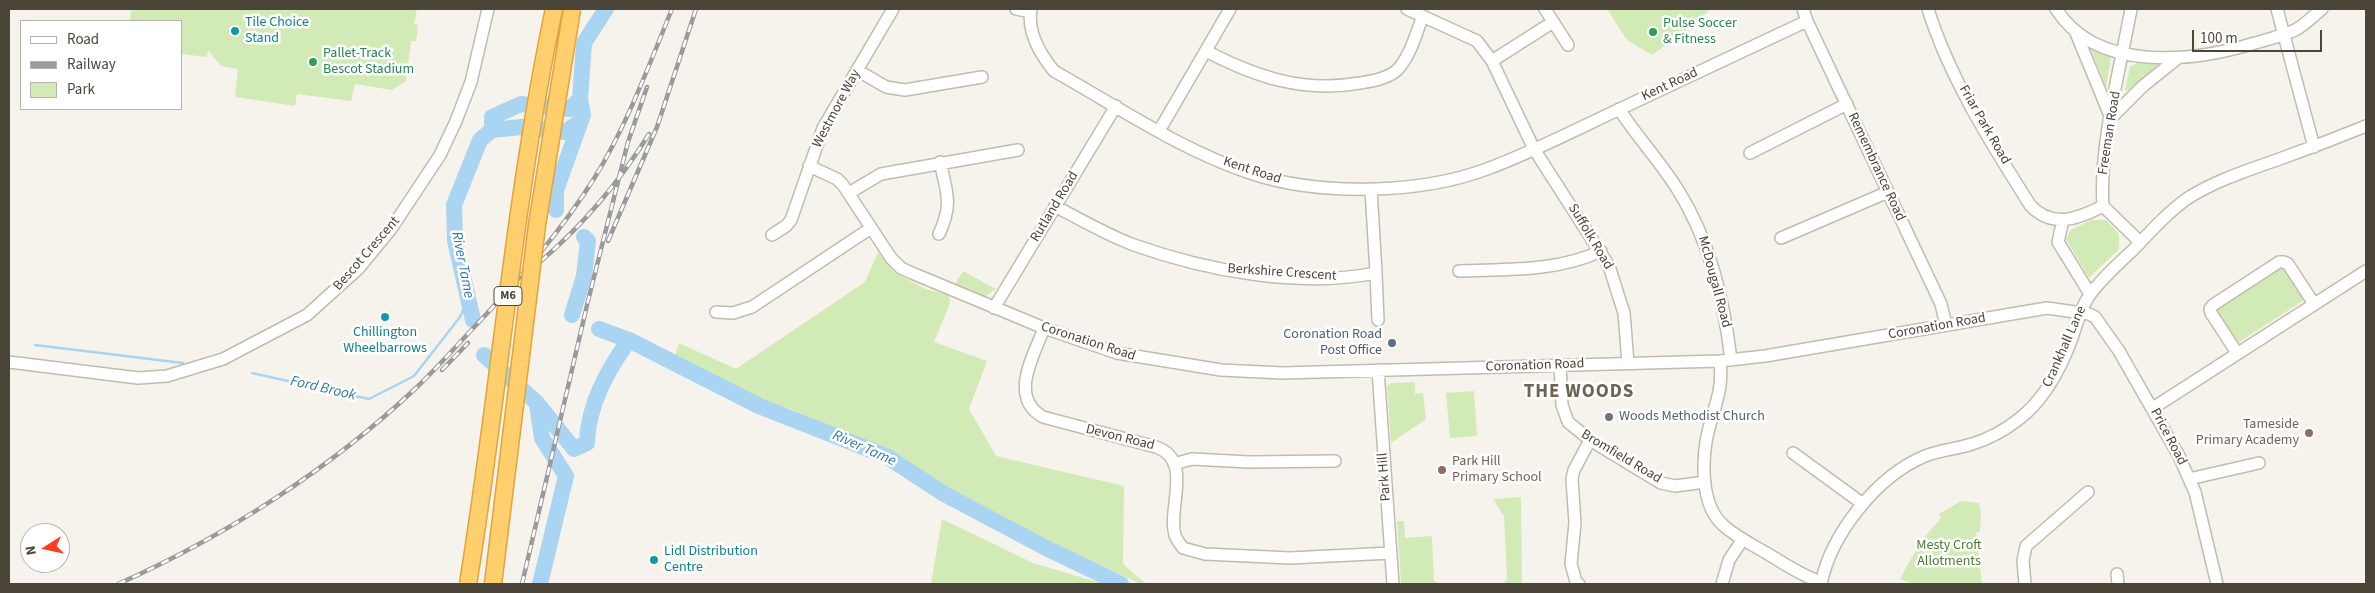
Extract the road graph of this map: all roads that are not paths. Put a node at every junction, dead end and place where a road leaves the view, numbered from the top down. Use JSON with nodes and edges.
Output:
{"nodes":[{"id":1,"x":488,"y":9,"type":"edge"},
{"id":2,"x":554,"y":9,"type":"edge"},
{"id":3,"x":572,"y":9,"type":"edge"},
{"id":4,"x":893,"y":9,"type":"edge"},
{"id":5,"x":1016,"y":9,"type":"edge"},
{"id":6,"x":1230,"y":9,"type":"edge"},
{"id":7,"x":1407,"y":9,"type":"edge"},
{"id":8,"x":1545,"y":9,"type":"edge"},
{"id":9,"x":1803,"y":9,"type":"edge"},
{"id":10,"x":1928,"y":9,"type":"edge"},
{"id":11,"x":2056,"y":9,"type":"edge"},
{"id":12,"x":2131,"y":9,"type":"edge"},
{"id":13,"x":2276,"y":9,"type":"edge"},
{"id":14,"x":2322,"y":9,"type":"edge"},
{"id":15,"x":1031,"y":10,"type":"edge"},
{"id":16,"x":1423,"y":16,"type":"junction"},
{"id":17,"x":1553,"y":22,"type":"junction"},
{"id":18,"x":1807,"y":22,"type":"junction"},
{"id":19,"x":2076,"y":33,"type":"junction"},
{"id":20,"x":2284,"y":35,"type":"junction"},
{"id":21,"x":1568,"y":45,"type":"dead end"},
{"id":22,"x":1206,"y":51,"type":"junction"},
{"id":23,"x":2123,"y":52,"type":"junction"},
{"id":24,"x":2178,"y":58,"type":"junction"},
{"id":25,"x":1492,"y":61,"type":"junction"},
{"id":26,"x":857,"y":70,"type":"junction"},
{"id":27,"x":982,"y":77,"type":"dead end"},
{"id":28,"x":1847,"y":104,"type":"junction"},
{"id":29,"x":1116,"y":106,"type":"junction"},
{"id":30,"x":1619,"y":109,"type":"junction"},
{"id":31,"x":2111,"y":118,"type":"junction"},
{"id":32,"x":2366,"y":126,"type":"edge"},
{"id":33,"x":1159,"y":131,"type":"junction"},
{"id":34,"x":2314,"y":147,"type":"junction"},
{"id":35,"x":1018,"y":150,"type":"dead end"},
{"id":36,"x":1534,"y":150,"type":"junction"},
{"id":37,"x":1750,"y":153,"type":"dead end"},
{"id":38,"x":940,"y":162,"type":"junction"},
{"id":39,"x":809,"y":166,"type":"junction"},
{"id":40,"x":1371,"y":189,"type":"junction"},
{"id":41,"x":1888,"y":192,"type":"junction"},
{"id":42,"x":849,"y":193,"type":"junction"},
{"id":43,"x":1055,"y":206,"type":"junction"},
{"id":44,"x":2103,"y":206,"type":"junction"},
{"id":45,"x":2063,"y":220,"type":"junction"},
{"id":46,"x":871,"y":228,"type":"junction"},
{"id":47,"x":939,"y":234,"type":"dead end"},
{"id":48,"x":772,"y":235,"type":"dead end"},
{"id":49,"x":1782,"y":238,"type":"dead end"},
{"id":50,"x":2140,"y":242,"type":"junction"},
{"id":51,"x":1601,"y":251,"type":"junction"},
{"id":52,"x":1459,"y":271,"type":"dead end"},
{"id":53,"x":2366,"y":271,"type":"edge"},
{"id":54,"x":1376,"y":273,"type":"junction"},
{"id":55,"x":2090,"y":294,"type":"junction"},
{"id":56,"x":2314,"y":304,"type":"junction"},
{"id":57,"x":994,"y":308,"type":"junction"},
{"id":58,"x":716,"y":312,"type":"dead end"},
{"id":59,"x":2080,"y":314,"type":"junction"},
{"id":60,"x":1378,"y":320,"type":"dead end"},
{"id":61,"x":1946,"y":326,"type":"junction"},
{"id":62,"x":1044,"y":328,"type":"junction"},
{"id":63,"x":2237,"y":353,"type":"junction"},
{"id":64,"x":1726,"y":360,"type":"junction"},
{"id":65,"x":9,"y":362,"type":"edge"},
{"id":66,"x":1628,"y":363,"type":"junction"},
{"id":67,"x":1560,"y":365,"type":"junction"},
{"id":68,"x":1378,"y":370,"type":"junction"},
{"id":69,"x":2152,"y":408,"type":"junction"},
{"id":70,"x":1590,"y":440,"type":"junction"},
{"id":71,"x":1793,"y":453,"type":"dead end"},
{"id":72,"x":1335,"y":461,"type":"dead end"},
{"id":73,"x":2259,"y":463,"type":"dead end"},
{"id":74,"x":1174,"y":464,"type":"junction"},
{"id":75,"x":2190,"y":479,"type":"junction"},
{"id":76,"x":1705,"y":482,"type":"junction"},
{"id":77,"x":2088,"y":492,"type":"dead end"},
{"id":78,"x":1863,"y":504,"type":"junction"},
{"id":79,"x":1743,"y":539,"type":"junction"},
{"id":80,"x":1391,"y":553,"type":"junction"},
{"id":81,"x":1821,"y":583,"type":"edge"},
{"id":82,"x":468,"y":584,"type":"edge"},
{"id":83,"x":492,"y":584,"type":"edge"},
{"id":84,"x":1393,"y":584,"type":"edge"},
{"id":85,"x":1580,"y":584,"type":"edge"},
{"id":86,"x":1722,"y":584,"type":"edge"},
{"id":87,"x":2025,"y":584,"type":"edge"},
{"id":88,"x":2217,"y":584,"type":"edge"}],
"edges":[{"from":1,"to":65,"type":"street","name":"Bescot Crescent"},
{"from":2,"to":82,"type":"highway","number":"M6","bridge":true},
{"from":3,"to":83,"type":"highway","number":"M6","bridge":true},
{"from":4,"to":26,"type":"street","name":"Westmore Way"},
{"from":5,"to":15,"type":"street"},
{"from":6,"to":22,"type":"street"},
{"from":7,"to":16,"type":"street"},
{"from":8,"to":17,"type":"street"},
{"from":9,"to":18,"type":"street","name":"Remembrance Road"},
{"from":10,"to":45,"type":"street","name":"Friar Park Road"},
{"from":11,"to":19,"type":"street"},
{"from":12,"to":23,"type":"street","name":"Freeman Road"},
{"from":13,"to":20,"type":"street"},
{"from":14,"to":20,"type":"street"},
{"from":15,"to":29,"type":"street","name":"Kent Road"},
{"from":16,"to":22,"type":"street"},
{"from":16,"to":25,"type":"street"},
{"from":17,"to":21,"type":"street"},
{"from":17,"to":25,"type":"street"},
{"from":18,"to":28,"type":"street","name":"Remembrance Road"},
{"from":18,"to":30,"type":"street","name":"Kent Road"},
{"from":19,"to":23,"type":"street"},
{"from":19,"to":31,"type":"street"},
{"from":20,"to":24,"type":"street"},
{"from":20,"to":34,"type":"street"},
{"from":22,"to":33,"type":"street"},
{"from":23,"to":24,"type":"street"},
{"from":23,"to":31,"type":"street","name":"Freeman Road"},
{"from":24,"to":31,"type":"street"},
{"from":25,"to":36,"type":"street"},
{"from":26,"to":27,"type":"street"},
{"from":26,"to":39,"type":"street","name":"Westmore Way"},
{"from":28,"to":37,"type":"street"},
{"from":28,"to":41,"type":"street","name":"Remembrance Road"},
{"from":29,"to":33,"type":"street","name":"Kent Road"},
{"from":29,"to":43,"type":"street","name":"Rutland Road"},
{"from":30,"to":36,"type":"street","name":"Kent Road"},
{"from":30,"to":64,"type":"street","name":"McDougall Road"},
{"from":31,"to":44,"type":"street","name":"Freeman Road"},
{"from":32,"to":34,"type":"street","name":"Crankhall Lane"},
{"from":33,"to":40,"type":"street","name":"Kent Road"},
{"from":34,"to":50,"type":"street","name":"Crankhall Lane"},
{"from":35,"to":38,"type":"street"},
{"from":36,"to":40,"type":"street","name":"Kent Road"},
{"from":36,"to":51,"type":"street","name":"Suffolk Road"},
{"from":38,"to":42,"type":"street"},
{"from":38,"to":47,"type":"street"},
{"from":39,"to":42,"type":"street","name":"Coronation Road"},
{"from":39,"to":48,"type":"street","name":"Westmore Way"},
{"from":40,"to":54,"type":"street"},
{"from":41,"to":49,"type":"street"},
{"from":41,"to":61,"type":"street","name":"Remembrance Road"},
{"from":42,"to":46,"type":"street","name":"Coronation Road"},
{"from":43,"to":54,"type":"street","name":"Berkshire Crescent"},
{"from":43,"to":57,"type":"street","name":"Rutland Road"},
{"from":44,"to":45,"type":"street"},
{"from":44,"to":50,"type":"street"},
{"from":45,"to":55,"type":"street"},
{"from":46,"to":57,"type":"street","name":"Coronation Road"},
{"from":46,"to":58,"type":"street"},
{"from":50,"to":55,"type":"street","name":"Crankhall Lane"},
{"from":51,"to":52,"type":"street"},
{"from":51,"to":66,"type":"street","name":"Suffolk Road"},
{"from":53,"to":56,"type":"street"},
{"from":54,"to":60,"type":"street"},
{"from":55,"to":59,"type":"street","name":"Crankhall Lane"},
{"from":56,"to":63,"type":"street"},
{"from":56,"to":63,"type":"street"},
{"from":57,"to":62,"type":"street","name":"Coronation Road"},
{"from":59,"to":61,"type":"street","name":"Coronation Road"},
{"from":59,"to":69,"type":"street","name":"Price Road"},
{"from":59,"to":78,"type":"street","name":"Crankhall Lane"},
{"from":61,"to":64,"type":"street","name":"Coronation Road"},
{"from":62,"to":68,"type":"street","name":"Coronation Road"},
{"from":62,"to":74,"type":"street","name":"Devon Road"},
{"from":63,"to":69,"type":"street"},
{"from":64,"to":66,"type":"street","name":"Coronation Road"},
{"from":64,"to":76,"type":"street","name":"McDougall Road"},
{"from":66,"to":67,"type":"street","name":"Coronation Road"},
{"from":67,"to":68,"type":"street","name":"Coronation Road"},
{"from":67,"to":70,"type":"street","name":"Bromfield Road"},
{"from":68,"to":80,"type":"street","name":"Park Hill"},
{"from":69,"to":75,"type":"street","name":"Price Road"},
{"from":70,"to":76,"type":"street","name":"Bromfield Road"},
{"from":70,"to":85,"type":"street"},
{"from":71,"to":78,"type":"street"},
{"from":72,"to":74,"type":"street"},
{"from":73,"to":75,"type":"street"},
{"from":74,"to":80,"type":"street"},
{"from":75,"to":88,"type":"street","name":"Price Road"},
{"from":76,"to":79,"type":"street","name":"McDougall Road"},
{"from":77,"to":87,"type":"street"},
{"from":78,"to":81,"type":"street","name":"Crankhall Lane"},
{"from":79,"to":81,"type":"street","name":"McDougall Road"},
{"from":79,"to":86,"type":"street"},
{"from":80,"to":84,"type":"street","name":"Park Hill"}]}
